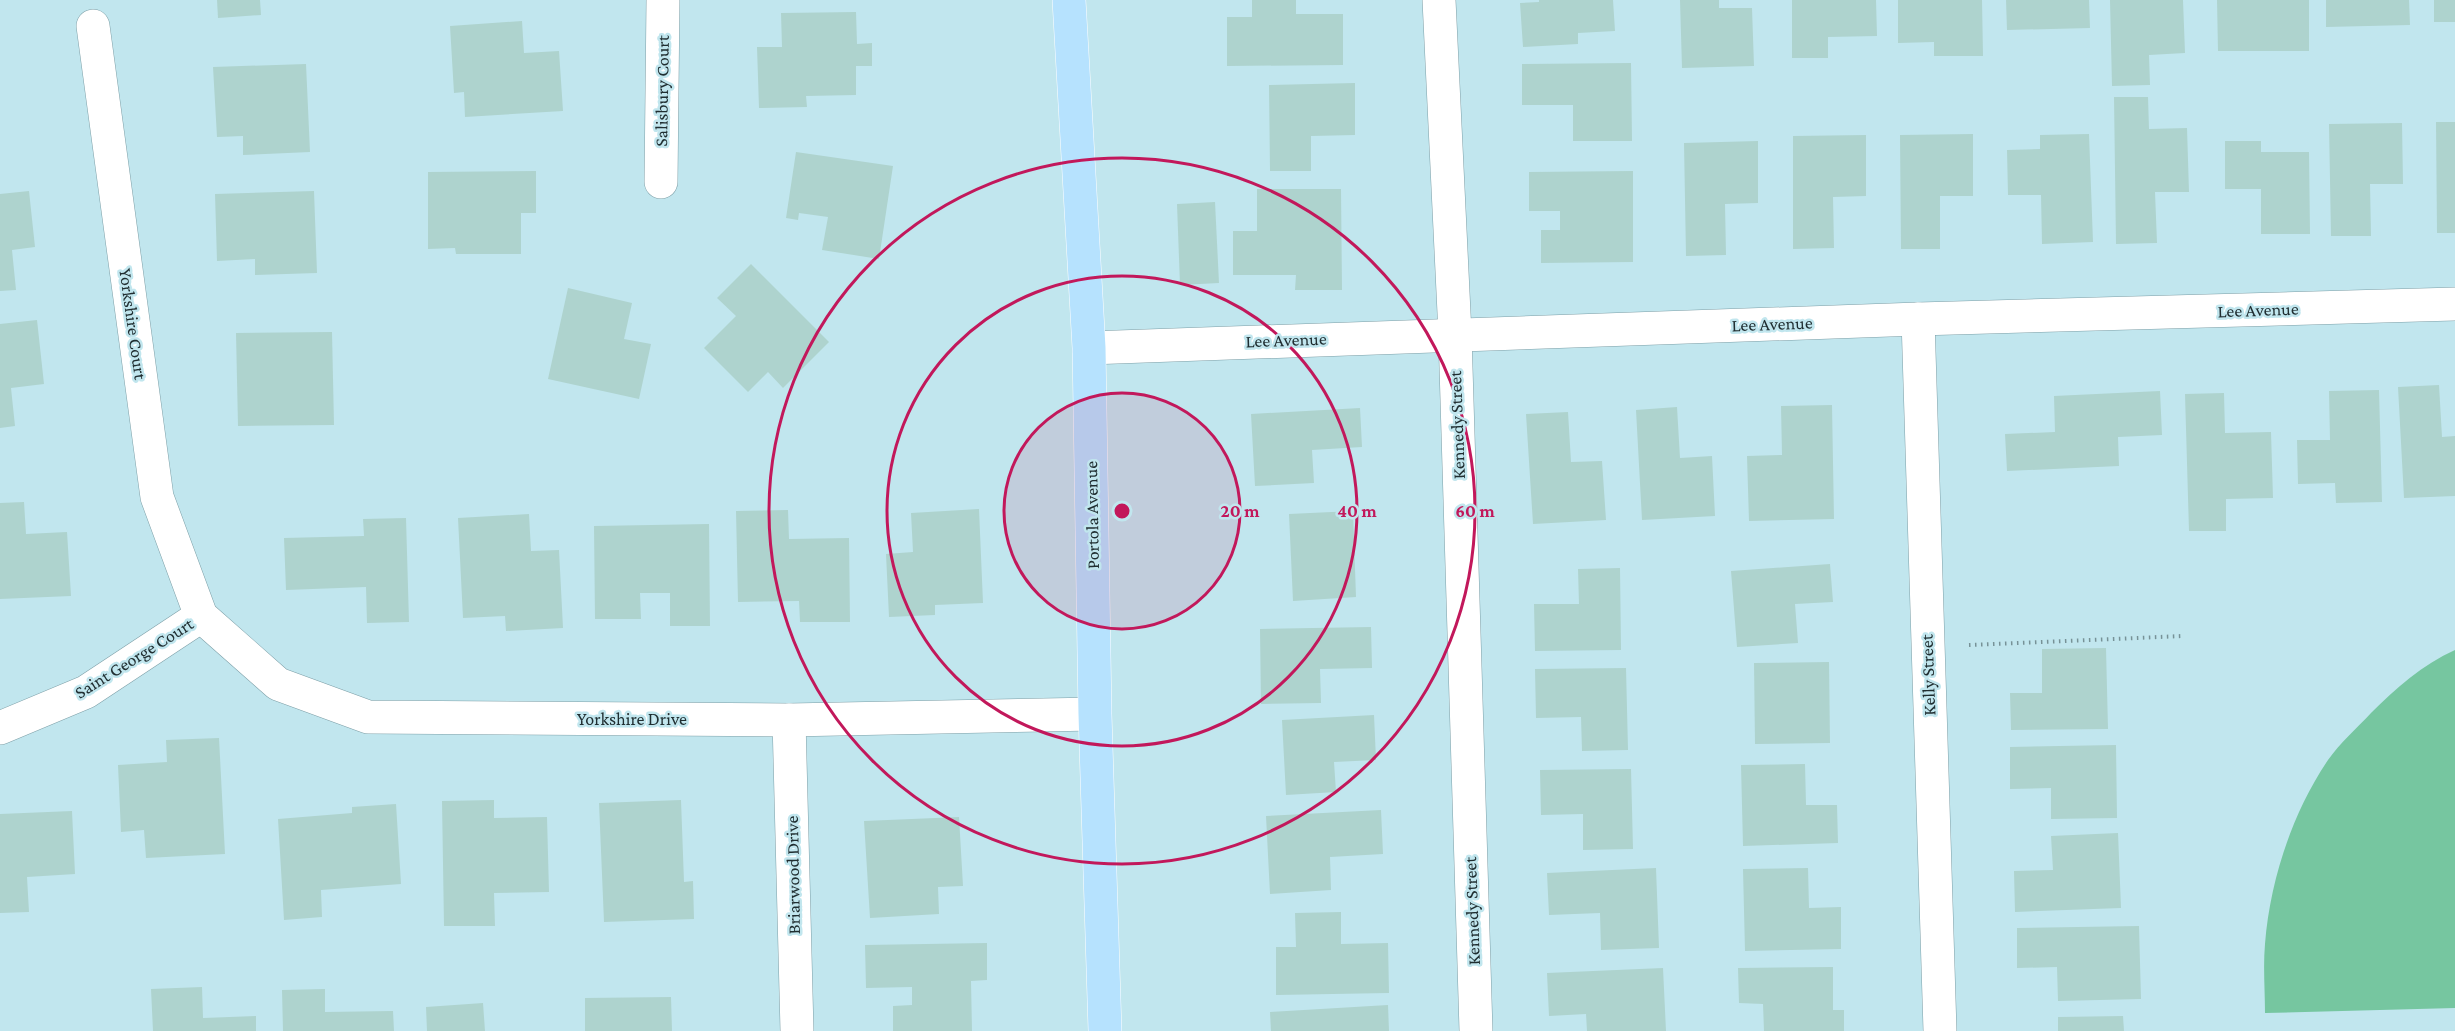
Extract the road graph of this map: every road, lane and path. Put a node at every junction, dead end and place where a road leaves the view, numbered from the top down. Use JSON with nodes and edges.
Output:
{"nodes":[{"id":1,"x":663,"y":0,"type":"edge"},
{"id":2,"x":1069,"y":0,"type":"edge"},
{"id":3,"x":1439,"y":0,"type":"edge"},
{"id":4,"x":93,"y":26,"type":"dead end"},
{"id":5,"x":661,"y":182,"type":"dead end"},
{"id":6,"x":2455,"y":304,"type":"edge"},
{"id":7,"x":1918,"y":319,"type":"junction"},
{"id":8,"x":1455,"y":334,"type":"junction"},
{"id":9,"x":1089,"y":348,"type":"junction"},
{"id":10,"x":201,"y":616,"type":"junction"},
{"id":11,"x":2183,"y":636,"type":"dead end"},
{"id":12,"x":1969,"y":645,"type":"dead end"},
{"id":13,"x":1095,"y":714,"type":"junction"},
{"id":14,"x":789,"y":720,"type":"junction"},
{"id":15,"x":0,"y":728,"type":"edge"},
{"id":16,"x":797,"y":1031,"type":"edge"},
{"id":17,"x":1105,"y":1031,"type":"edge"},
{"id":18,"x":1476,"y":1031,"type":"edge"},
{"id":19,"x":1940,"y":1031,"type":"edge"}],
"edges":[{"from":1,"to":5,"type":"street","name":"Salisbury Court"},
{"from":2,"to":9,"type":"main road","name":"Portola Avenue"},
{"from":3,"to":8,"type":"street","name":"Kennedy Street"},
{"from":4,"to":10,"type":"street","name":"Yorkshire Court"},
{"from":6,"to":7,"type":"street","name":"Lee Avenue"},
{"from":7,"to":8,"type":"street","name":"Lee Avenue"},
{"from":7,"to":19,"type":"street","name":"Kelly Street"},
{"from":8,"to":9,"type":"street","name":"Lee Avenue"},
{"from":8,"to":18,"type":"street","name":"Kennedy Street"},
{"from":9,"to":13,"type":"main road","name":"Portola Avenue"},
{"from":10,"to":14,"type":"street","name":"Yorkshire Drive"},
{"from":10,"to":15,"type":"street","name":"Saint George Court"},
{"from":11,"to":12,"type":"path"},
{"from":13,"to":14,"type":"street","name":"Yorkshire Drive"},
{"from":13,"to":17,"type":"main road","name":"Portola Avenue"},
{"from":14,"to":16,"type":"street","name":"Briarwood Drive"}]}
